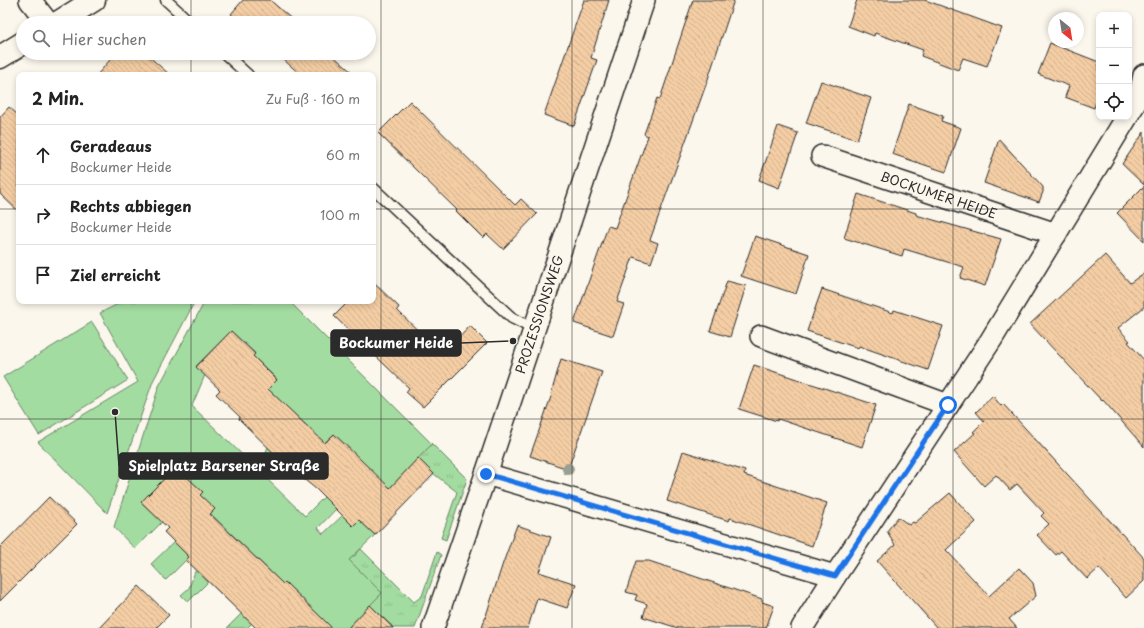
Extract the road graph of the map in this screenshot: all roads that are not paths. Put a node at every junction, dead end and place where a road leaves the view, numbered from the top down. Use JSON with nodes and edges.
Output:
{"nodes":[{"id":1,"x":30,"y":0,"type":"edge"},
{"id":2,"x":94,"y":0,"type":"edge"},
{"id":3,"x":166,"y":0,"type":"edge"},
{"id":4,"x":644,"y":0,"type":"edge"},
{"id":5,"x":43,"y":16,"type":"edge"},
{"id":6,"x":68,"y":16,"type":"edge"},
{"id":7,"x":183,"y":16,"type":"edge"},
{"id":8,"x":16,"y":47,"type":"edge"},
{"id":9,"x":0,"y":57,"type":"edge"},
{"id":10,"x":232,"y":60,"type":"edge"},
{"id":11,"x":245,"y":72,"type":"edge"},
{"id":12,"x":1144,"y":75,"type":"edge"},
{"id":13,"x":1132,"y":108,"type":"edge"},
{"id":14,"x":1125,"y":120,"type":"edge"},
{"id":15,"x":822,"y":156,"type":"dead end"},
{"id":16,"x":376,"y":191,"type":"edge"},
{"id":17,"x":1056,"y":234,"type":"junction"},
{"id":18,"x":534,"y":329,"type":"junction"},
{"id":19,"x":761,"y":336,"type":"dead end"},
{"id":20,"x":948,"y":405,"type":"junction"},
{"id":21,"x":486,"y":474,"type":"junction"},
{"id":22,"x":835,"y":576,"type":"junction"},
{"id":23,"x":432,"y":628,"type":"edge"},
{"id":24,"x":802,"y":628,"type":"edge"}],
"edges":[{"from":1,"to":5,"type":"street"},
{"from":2,"to":6,"type":"street"},
{"from":3,"to":7,"type":"lane"},
{"from":4,"to":18,"type":"street","name":"PROZESSIONSWEG"},
{"from":8,"to":9,"type":"street"},
{"from":10,"to":11,"type":"lane"},
{"from":12,"to":13,"type":"street"},
{"from":14,"to":17,"type":"street"},
{"from":15,"to":17,"type":"street","name":"BOCKUMER HEIDE"},
{"from":16,"to":18,"type":"lane"},
{"from":17,"to":20,"type":"street"},
{"from":18,"to":21,"type":"street","name":"PROZESSIONSWEG"},
{"from":19,"to":20,"type":"street"},
{"from":20,"to":22,"type":"street"},
{"from":21,"to":22,"type":"street"},
{"from":21,"to":23,"type":"street","name":"PROZESSIONSWEG"},
{"from":22,"to":24,"type":"street"}]}
